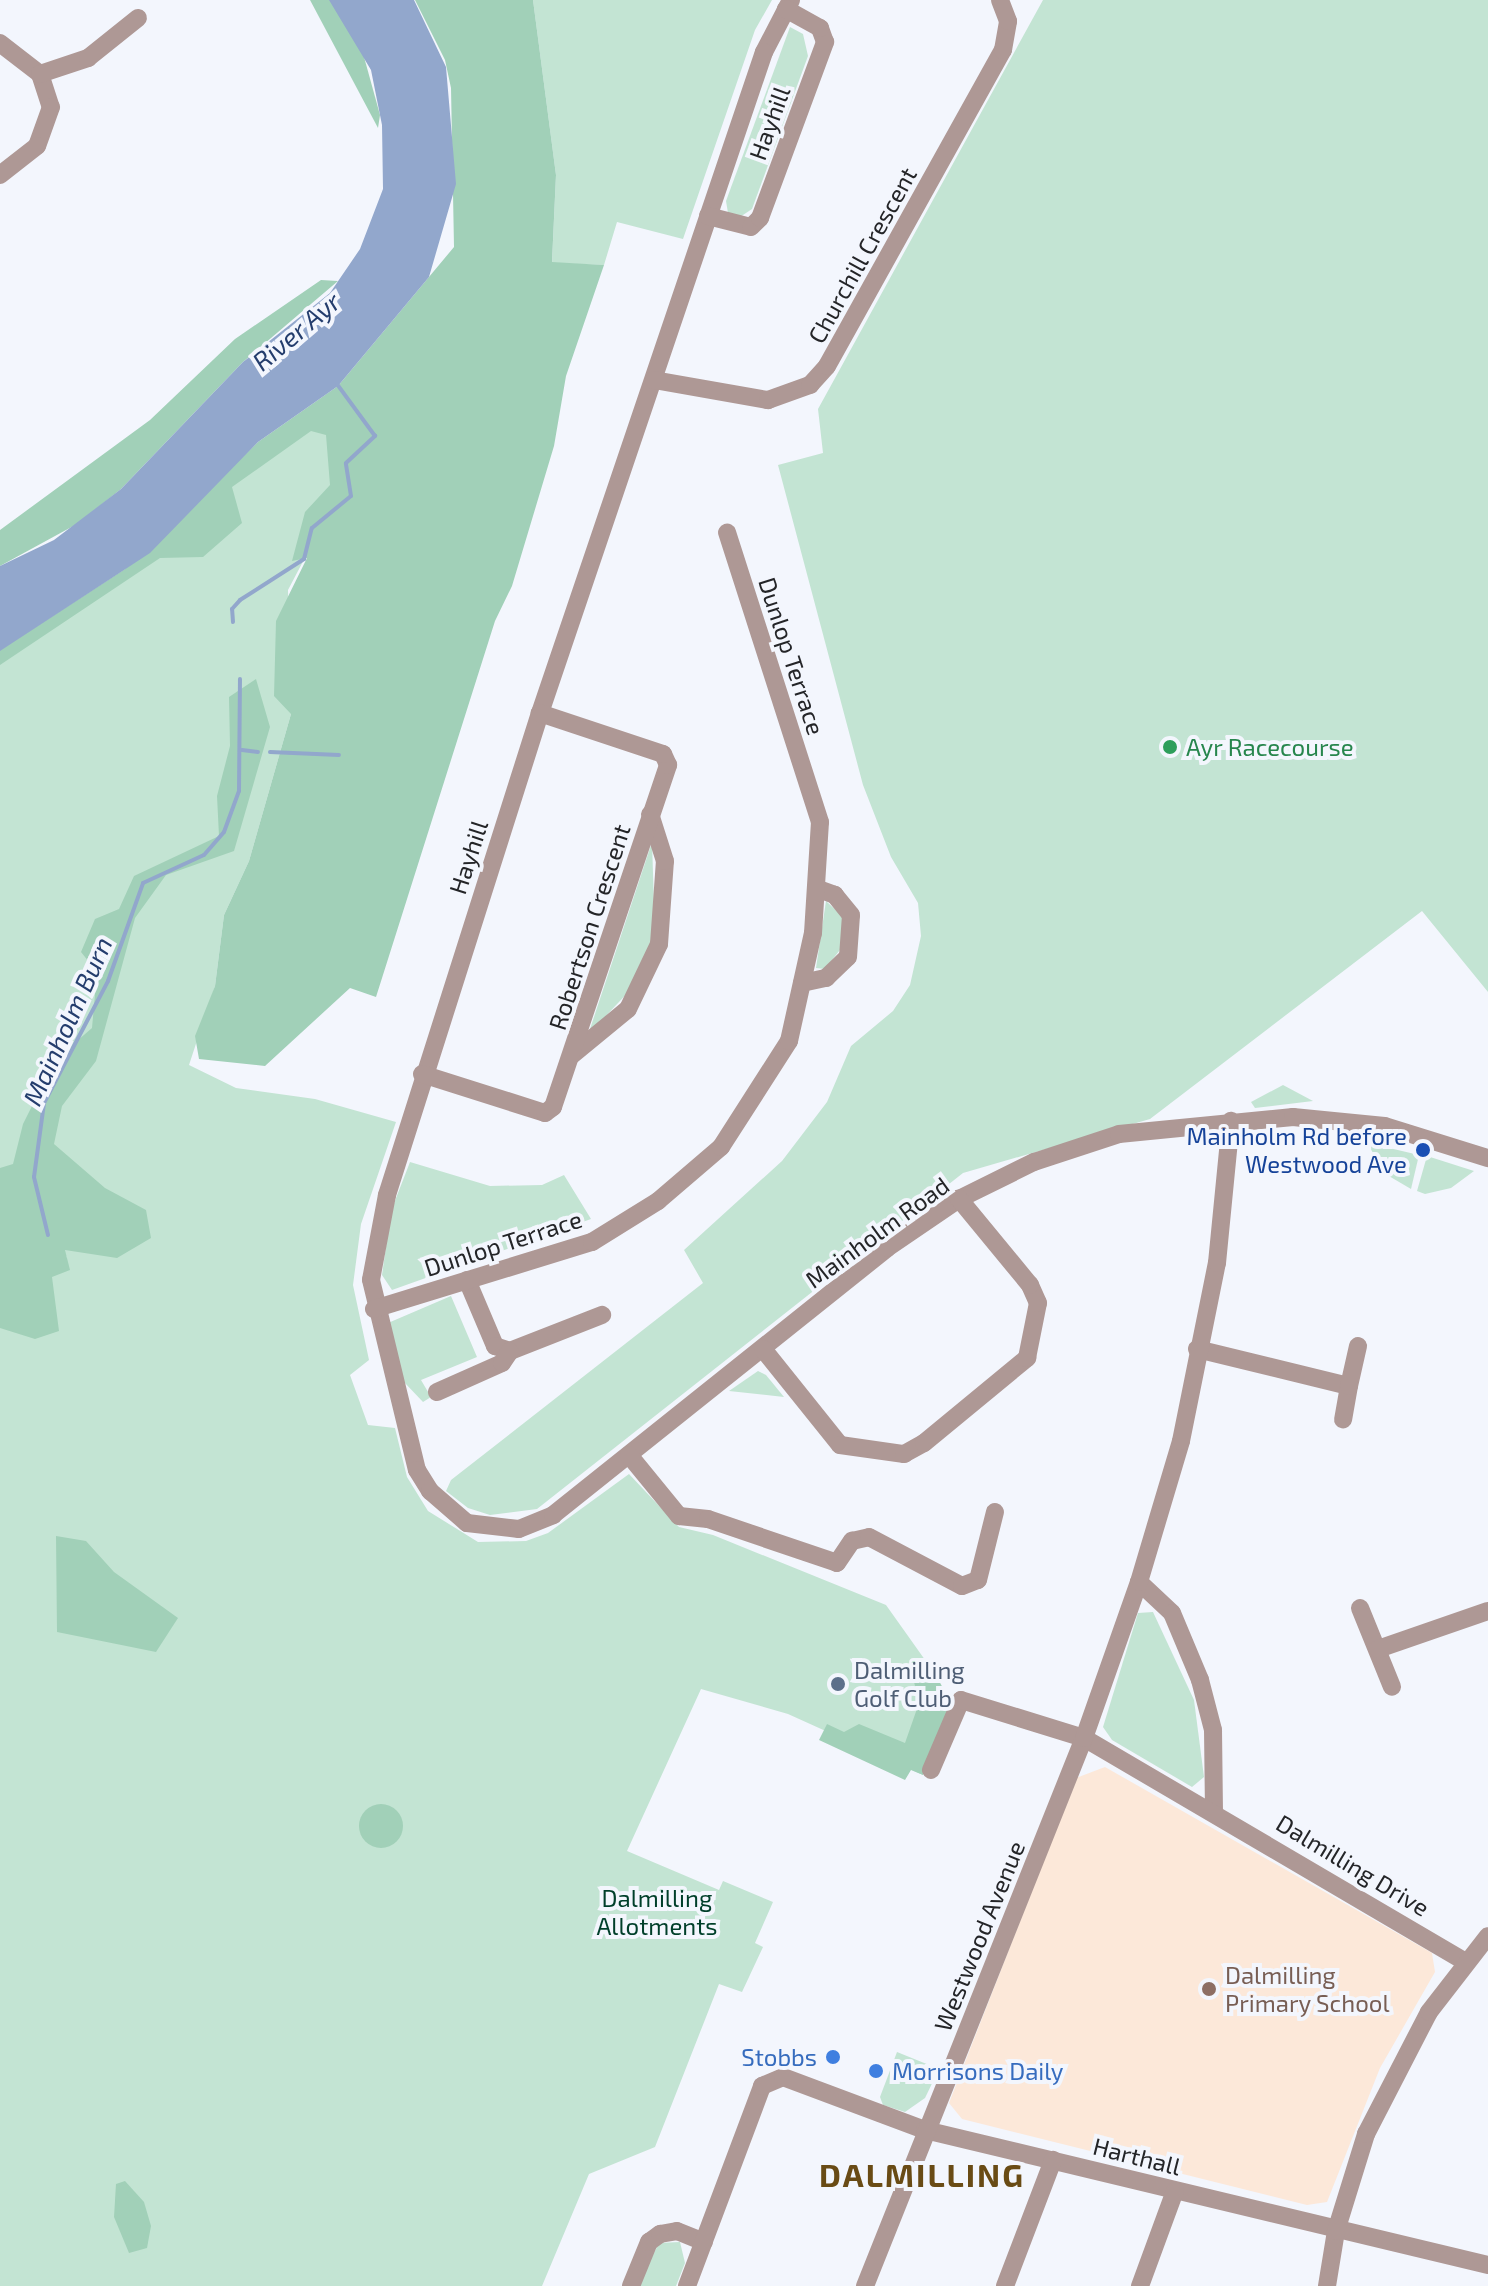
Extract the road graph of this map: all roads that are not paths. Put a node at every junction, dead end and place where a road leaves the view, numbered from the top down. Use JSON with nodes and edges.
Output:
{"nodes":[{"id":1,"x":1000,"y":0,"type":"edge"},
{"id":2,"x":789,"y":5,"type":"edge"},
{"id":3,"x":126,"y":20,"type":"dead end"},
{"id":4,"x":0,"y":43,"type":"edge"},
{"id":5,"x":40,"y":74,"type":"junction"},
{"id":6,"x":0,"y":175,"type":"edge"},
{"id":7,"x":708,"y":216,"type":"junction"},
{"id":8,"x":654,"y":380,"type":"junction"},
{"id":9,"x":727,"y":533,"type":"dead end"},
{"id":10,"x":540,"y":713,"type":"junction"},
{"id":11,"x":650,"y":814,"type":"junction"},
{"id":12,"x":816,"y":888,"type":"junction"},
{"id":13,"x":802,"y":983,"type":"junction"},
{"id":14,"x":572,"y":1055,"type":"junction"},
{"id":15,"x":422,"y":1074,"type":"junction"},
{"id":16,"x":1231,"y":1121,"type":"junction"},
{"id":17,"x":1488,"y":1158,"type":"edge"},
{"id":18,"x":959,"y":1199,"type":"junction"},
{"id":19,"x":467,"y":1280,"type":"junction"},
{"id":20,"x":374,"y":1309,"type":"junction"},
{"id":21,"x":602,"y":1315,"type":"dead end"},
{"id":22,"x":1358,"y":1346,"type":"dead end"},
{"id":23,"x":763,"y":1349,"type":"junction"},
{"id":24,"x":1197,"y":1349,"type":"junction"},
{"id":25,"x":510,"y":1351,"type":"junction"},
{"id":26,"x":1349,"y":1386,"type":"junction"},
{"id":27,"x":437,"y":1392,"type":"dead end"},
{"id":28,"x":1343,"y":1419,"type":"dead end"},
{"id":29,"x":629,"y":1455,"type":"junction"},
{"id":30,"x":451,"y":1512,"type":"joint"},
{"id":31,"x":995,"y":1512,"type":"dead end"},
{"id":32,"x":1139,"y":1582,"type":"junction"},
{"id":33,"x":1360,"y":1608,"type":"dead end"},
{"id":34,"x":1488,"y":1611,"type":"edge"},
{"id":35,"x":1378,"y":1649,"type":"junction"},
{"id":36,"x":1392,"y":1687,"type":"dead end"},
{"id":37,"x":1084,"y":1738,"type":"junction"},
{"id":38,"x":931,"y":1770,"type":"dead end"},
{"id":39,"x":1214,"y":1811,"type":"junction"},
{"id":40,"x":1488,"y":1936,"type":"edge"},
{"id":41,"x":1466,"y":1962,"type":"junction"},
{"id":42,"x":925,"y":2130,"type":"junction"},
{"id":43,"x":1053,"y":2160,"type":"junction"},
{"id":44,"x":1175,"y":2191,"type":"junction"},
{"id":45,"x":1336,"y":2231,"type":"junction"},
{"id":46,"x":704,"y":2242,"type":"junction"},
{"id":47,"x":1488,"y":2265,"type":"edge"},
{"id":48,"x":631,"y":2286,"type":"edge"},
{"id":49,"x":687,"y":2286,"type":"edge"},
{"id":50,"x":865,"y":2286,"type":"edge"},
{"id":51,"x":1005,"y":2286,"type":"edge"},
{"id":52,"x":1140,"y":2286,"type":"edge"},
{"id":53,"x":1327,"y":2286,"type":"edge"}],
"edges":[{"from":1,"to":8,"type":"street","name":"Churchill Crescent"},
{"from":2,"to":7,"type":"street","name":"Hayhill"},
{"from":2,"to":7,"type":"street","name":"Hayhill"},
{"from":3,"to":5,"type":"street"},
{"from":4,"to":5,"type":"street"},
{"from":5,"to":6,"type":"street"},
{"from":7,"to":8,"type":"street","name":"Hayhill"},
{"from":8,"to":10,"type":"street","name":"Hayhill"},
{"from":9,"to":12,"type":"street","name":"Dunlop Terrace"},
{"from":10,"to":11,"type":"street","name":"Robertson Crescent"},
{"from":10,"to":15,"type":"street","name":"Hayhill"},
{"from":11,"to":14,"type":"street","name":"Robertson Crescent"},
{"from":11,"to":14,"type":"street","name":"Robertson Crescent"},
{"from":12,"to":13,"type":"street","name":"Dunlop Terrace"},
{"from":12,"to":13,"type":"street"},
{"from":13,"to":19,"type":"street","name":"Dunlop Terrace"},
{"from":14,"to":15,"type":"street","name":"Robertson Crescent"},
{"from":15,"to":20,"type":"street","name":"Hayhill"},
{"from":16,"to":17,"type":"street","name":"Mainholm Road"},
{"from":16,"to":18,"type":"street","name":"Mainholm Road"},
{"from":16,"to":24,"type":"street","name":"Westwood Avenue"},
{"from":18,"to":23,"type":"street","name":"Mainholm Road"},
{"from":18,"to":23,"type":"street"},
{"from":19,"to":20,"type":"street","name":"Dunlop Terrace"},
{"from":19,"to":25,"type":"street"},
{"from":20,"to":30,"type":"street","name":"Hayhill"},
{"from":21,"to":25,"type":"street"},
{"from":22,"to":26,"type":"street"},
{"from":23,"to":29,"type":"street","name":"Mainholm Road"},
{"from":24,"to":26,"type":"street"},
{"from":24,"to":32,"type":"street","name":"Westwood Avenue"},
{"from":25,"to":27,"type":"street"},
{"from":26,"to":28,"type":"street"},
{"from":29,"to":30,"type":"street","name":"Mainholm Road"},
{"from":29,"to":31,"type":"street"},
{"from":32,"to":37,"type":"street","name":"Westwood Avenue"},
{"from":32,"to":39,"type":"street"},
{"from":33,"to":35,"type":"street"},
{"from":34,"to":35,"type":"street"},
{"from":35,"to":36,"type":"street"},
{"from":37,"to":38,"type":"street"},
{"from":37,"to":39,"type":"street","name":"Dalmilling Drive"},
{"from":37,"to":42,"type":"street","name":"Westwood Avenue"},
{"from":39,"to":41,"type":"street","name":"Dalmilling Drive"},
{"from":40,"to":41,"type":"street"},
{"from":41,"to":45,"type":"street"},
{"from":42,"to":43,"type":"street","name":"Harthall"},
{"from":42,"to":46,"type":"street","name":"Harthall"},
{"from":42,"to":50,"type":"street","name":"Westwood Avenue"},
{"from":43,"to":44,"type":"street","name":"Harthall"},
{"from":43,"to":51,"type":"street"},
{"from":44,"to":45,"type":"street","name":"Harthall"},
{"from":44,"to":52,"type":"street"},
{"from":45,"to":47,"type":"street","name":"Harthall"},
{"from":45,"to":53,"type":"street"},
{"from":46,"to":48,"type":"street"},
{"from":46,"to":49,"type":"street","name":"Harthall"}]}
